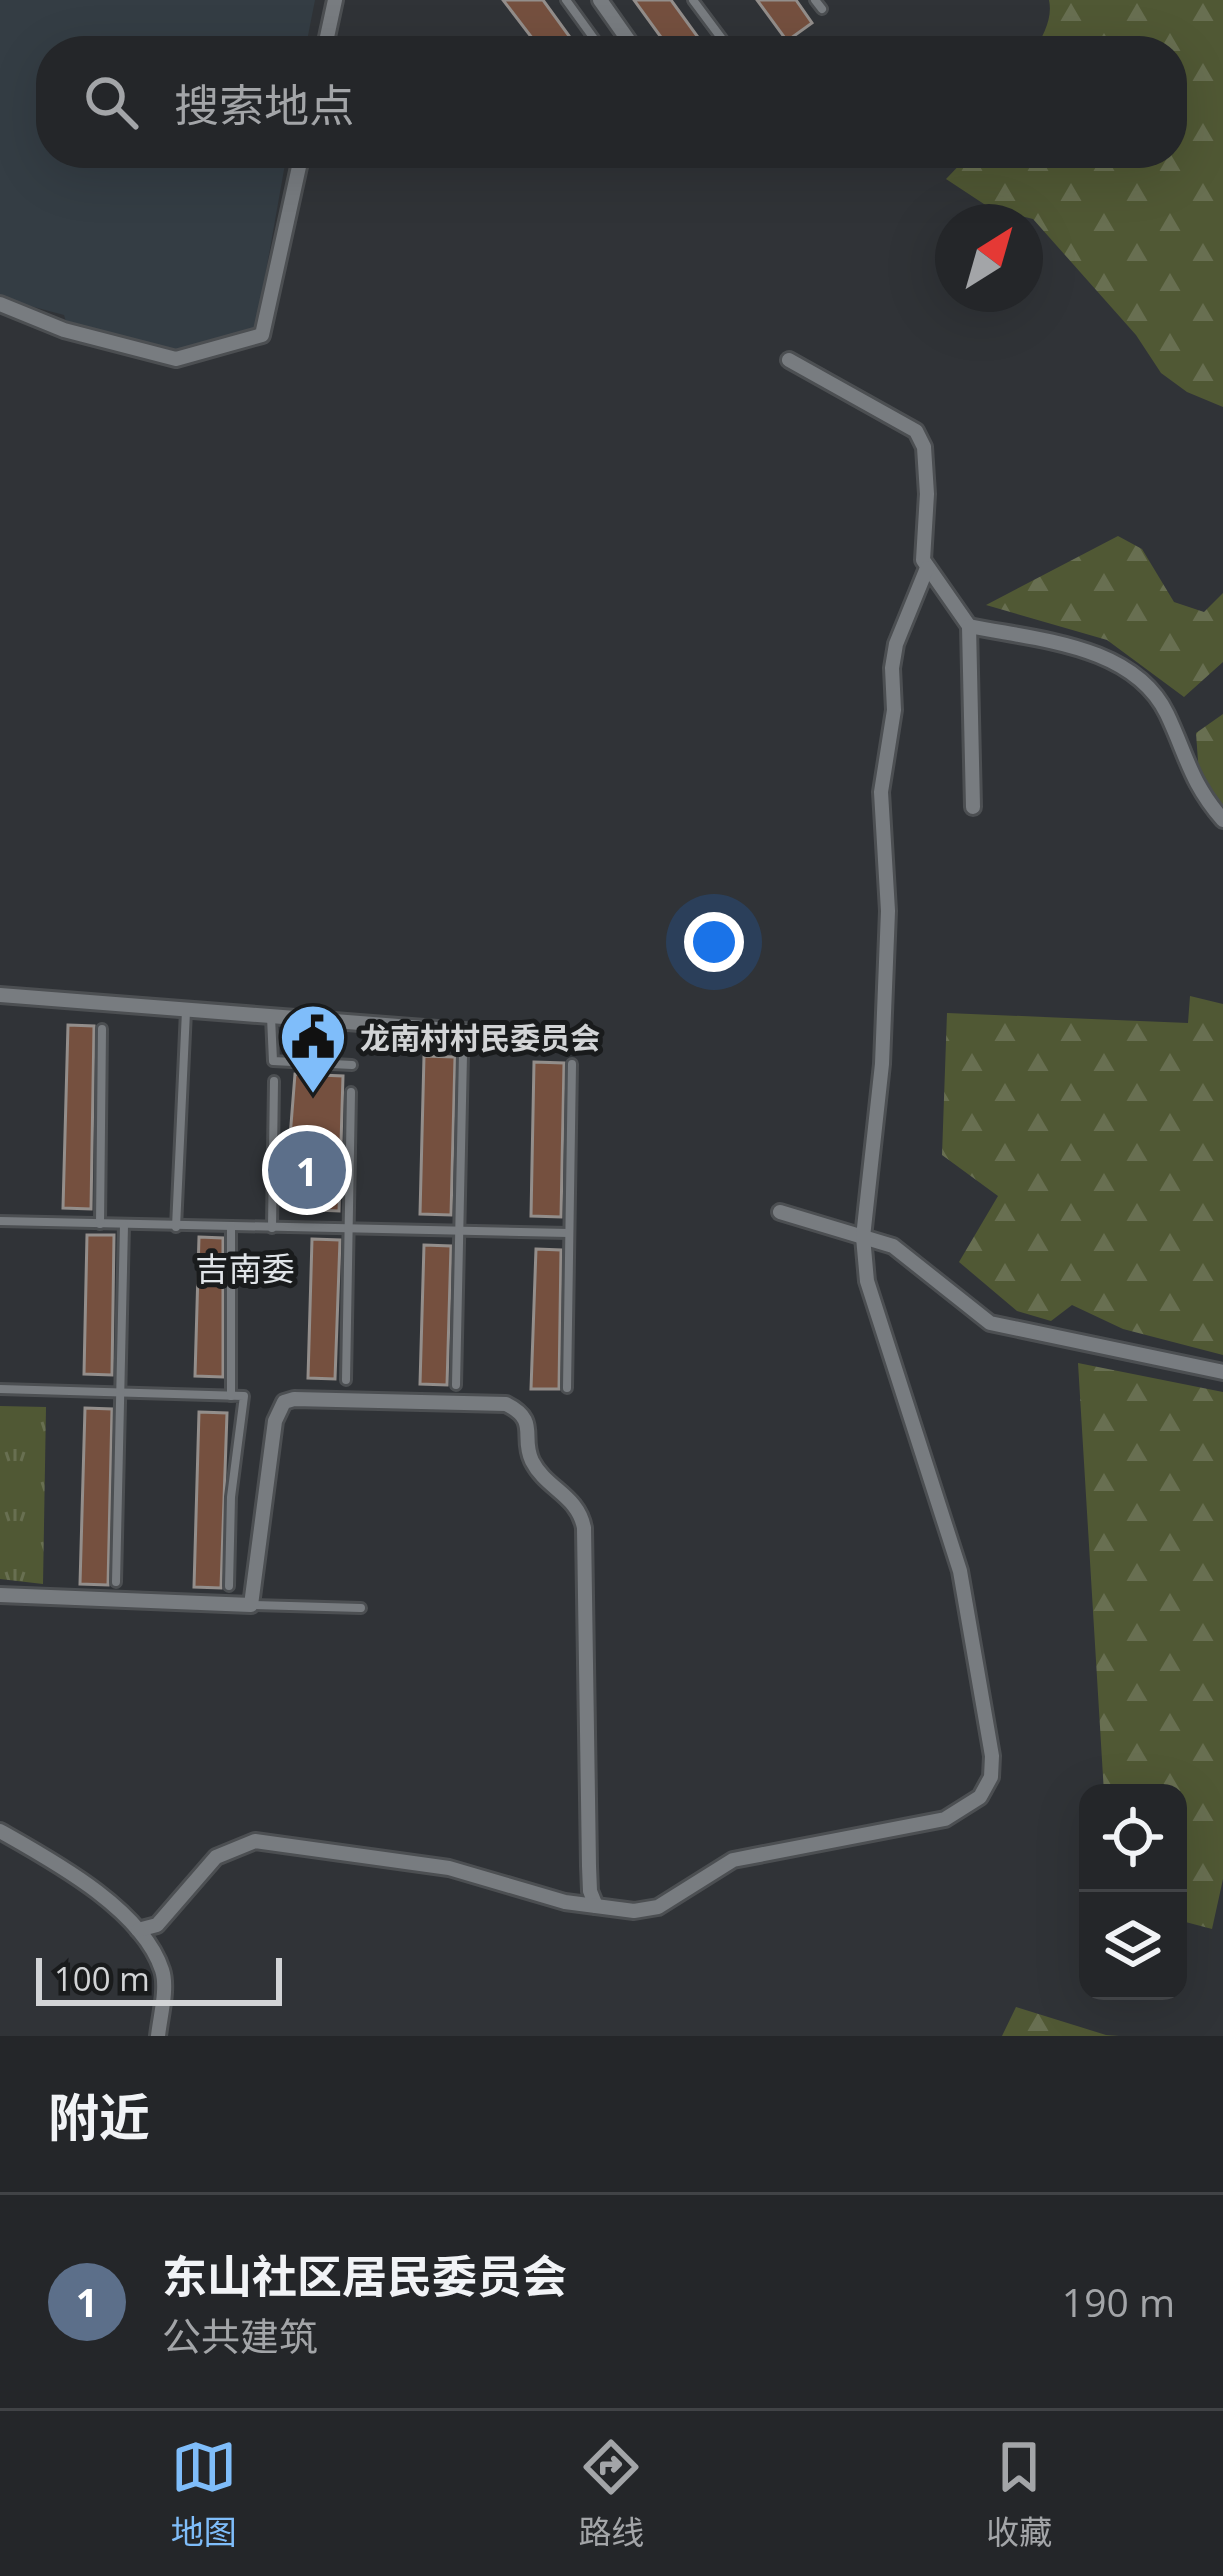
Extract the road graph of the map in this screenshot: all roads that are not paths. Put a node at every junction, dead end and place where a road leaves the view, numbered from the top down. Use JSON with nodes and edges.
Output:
{"nodes":[{"id":1,"x":335,"y":0,"type":"edge"},
{"id":2,"x":566,"y":0,"type":"edge"},
{"id":3,"x":600,"y":0,"type":"edge"},
{"id":4,"x":693,"y":0,"type":"edge"},
{"id":5,"x":814,"y":0,"type":"edge"},
{"id":6,"x":822,"y":9,"type":"dead end"},
{"id":7,"x":327,"y":36,"type":"edge"},
{"id":8,"x":592,"y":36,"type":"edge"},
{"id":9,"x":625,"y":36,"type":"edge"},
{"id":10,"x":720,"y":36,"type":"edge"},
{"id":11,"x":299,"y":168,"type":"edge"},
{"id":12,"x":0,"y":304,"type":"edge"},
{"id":13,"x":789,"y":360,"type":"dead end"},
{"id":14,"x":927,"y":568,"type":"junction"},
{"id":15,"x":969,"y":626,"type":"junction"},
{"id":16,"x":973,"y":807,"type":"dead end"},
{"id":17,"x":1223,"y":820,"type":"edge"},
{"id":18,"x":0,"y":995,"type":"edge"},
{"id":19,"x":186,"y":1010,"type":"junction"},
{"id":20,"x":271,"y":1015,"type":"junction"},
{"id":21,"x":102,"y":1029,"type":"dead end"},
{"id":22,"x":566,"y":1040,"type":"dead end"},
{"id":23,"x":464,"y":1054,"type":"dead end"},
{"id":24,"x":572,"y":1064,"type":"dead end"},
{"id":25,"x":352,"y":1065,"type":"dead end"},
{"id":26,"x":274,"y":1081,"type":"dead end"},
{"id":27,"x":351,"y":1092,"type":"dead end"},
{"id":28,"x":781,"y":1212,"type":"dead end"},
{"id":29,"x":0,"y":1221,"type":"edge"},
{"id":30,"x":100,"y":1224,"type":"junction"},
{"id":31,"x":124,"y":1225,"type":"junction"},
{"id":32,"x":176,"y":1227,"type":"junction"},
{"id":33,"x":232,"y":1227,"type":"junction"},
{"id":34,"x":272,"y":1228,"type":"junction"},
{"id":35,"x":349,"y":1229,"type":"junction"},
{"id":36,"x":459,"y":1232,"type":"junction"},
{"id":37,"x":569,"y":1233,"type":"junction"},
{"id":38,"x":862,"y":1237,"type":"junction"},
{"id":39,"x":1223,"y":1372,"type":"edge"},
{"id":40,"x":346,"y":1380,"type":"dead end"},
{"id":41,"x":456,"y":1385,"type":"dead end"},
{"id":42,"x":567,"y":1388,"type":"dead end"},
{"id":43,"x":0,"y":1389,"type":"edge"},
{"id":44,"x":120,"y":1393,"type":"junction"},
{"id":45,"x":232,"y":1396,"type":"junction"},
{"id":46,"x":116,"y":1582,"type":"dead end"},
{"id":47,"x":229,"y":1586,"type":"dead end"},
{"id":48,"x":0,"y":1595,"type":"edge"},
{"id":49,"x":251,"y":1605,"type":"junction"},
{"id":50,"x":361,"y":1608,"type":"dead end"},
{"id":51,"x":0,"y":1831,"type":"edge"},
{"id":52,"x":596,"y":1906,"type":"junction"},
{"id":53,"x":138,"y":1930,"type":"junction"},
{"id":54,"x":158,"y":2036,"type":"edge"}],
"edges":[{"from":1,"to":7,"type":"street"},
{"from":2,"to":8,"type":"lane"},
{"from":3,"to":9,"type":"street"},
{"from":4,"to":10,"type":"lane"},
{"from":5,"to":6,"type":"lane"},
{"from":11,"to":12,"type":"street"},
{"from":13,"to":14,"type":"street"},
{"from":14,"to":15,"type":"street"},
{"from":14,"to":38,"type":"street"},
{"from":15,"to":16,"type":"street"},
{"from":15,"to":17,"type":"street"},
{"from":18,"to":19,"type":"street"},
{"from":19,"to":20,"type":"street"},
{"from":19,"to":32,"type":"lane"},
{"from":20,"to":22,"type":"street"},
{"from":20,"to":25,"type":"lane"},
{"from":21,"to":30,"type":"lane"},
{"from":23,"to":36,"type":"lane"},
{"from":24,"to":37,"type":"lane"},
{"from":26,"to":34,"type":"lane"},
{"from":27,"to":35,"type":"lane"},
{"from":28,"to":38,"type":"street"},
{"from":29,"to":30,"type":"lane"},
{"from":30,"to":31,"type":"lane"},
{"from":31,"to":32,"type":"lane"},
{"from":31,"to":44,"type":"lane"},
{"from":32,"to":33,"type":"lane"},
{"from":33,"to":34,"type":"lane"},
{"from":33,"to":45,"type":"lane"},
{"from":34,"to":35,"type":"lane"},
{"from":35,"to":36,"type":"lane"},
{"from":35,"to":40,"type":"lane"},
{"from":36,"to":37,"type":"lane"},
{"from":36,"to":41,"type":"lane"},
{"from":37,"to":42,"type":"lane"},
{"from":38,"to":39,"type":"street"},
{"from":38,"to":52,"type":"street"},
{"from":43,"to":44,"type":"lane"},
{"from":44,"to":45,"type":"lane"},
{"from":44,"to":46,"type":"lane"},
{"from":45,"to":47,"type":"lane"},
{"from":48,"to":49,"type":"street"},
{"from":49,"to":50,"type":"lane"},
{"from":49,"to":52,"type":"street"},
{"from":51,"to":53,"type":"street"},
{"from":52,"to":53,"type":"street"},
{"from":53,"to":54,"type":"street"}]}
